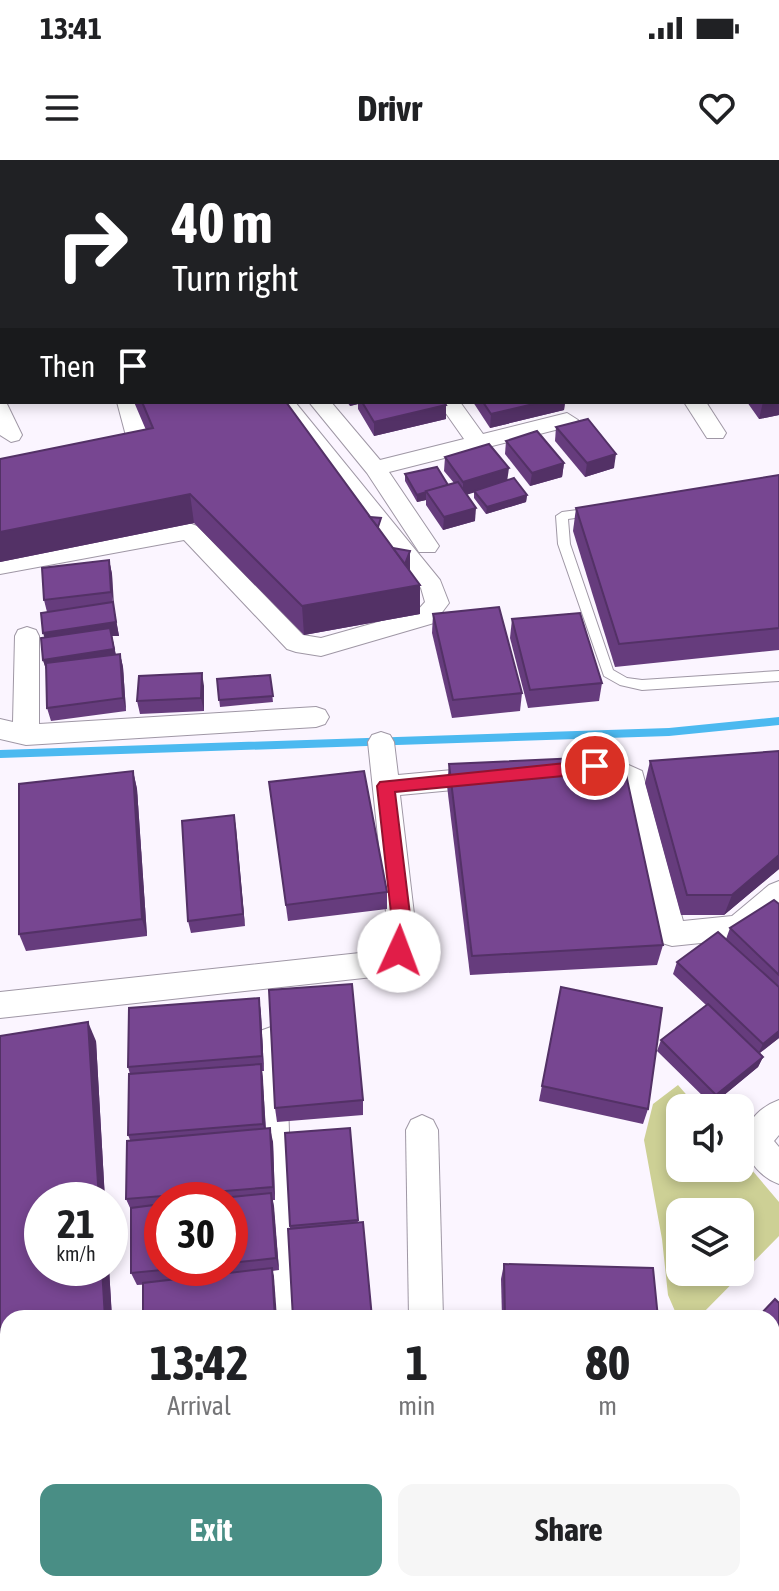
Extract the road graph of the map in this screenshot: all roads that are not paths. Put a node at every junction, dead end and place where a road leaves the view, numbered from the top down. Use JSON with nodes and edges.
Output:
{"nodes":[{"id":1,"x":129,"y":404,"type":"edge"},
{"id":2,"x":286,"y":404,"type":"edge"},
{"id":3,"x":450,"y":404,"type":"edge"},
{"id":4,"x":696,"y":404,"type":"edge"},
{"id":5,"x":323,"y":405,"type":"edge"},
{"id":6,"x":0,"y":409,"type":"edge"},
{"id":7,"x":567,"y":420,"type":"dead end"},
{"id":8,"x":303,"y":425,"type":"junction"},
{"id":9,"x":715,"y":433,"type":"dead end"},
{"id":10,"x":11,"y":435,"type":"dead end"},
{"id":11,"x":478,"y":442,"type":"junction"},
{"id":12,"x":114,"y":466,"type":"edge"},
{"id":13,"x":375,"y":468,"type":"junction"},
{"id":14,"x":608,"y":509,"type":"edge"},
{"id":15,"x":427,"y":546,"type":"dead end"},
{"id":16,"x":0,"y":566,"type":"edge"},
{"id":17,"x":27,"y":636,"type":"dead end"},
{"id":18,"x":779,"y":676,"type":"edge"},
{"id":19,"x":316,"y":717,"type":"dead end"},
{"id":20,"x":0,"y":729,"type":"edge"},
{"id":21,"x":26,"y":735,"type":"junction"},
{"id":22,"x":381,"y":742,"type":"dead end"},
{"id":23,"x":565,"y":769,"type":"edge"},
{"id":24,"x":505,"y":775,"type":"edge"},
{"id":25,"x":386,"y":786,"type":"junction"},
{"id":26,"x":779,"y":893,"type":"edge"},
{"id":27,"x":0,"y":1005,"type":"edge"},
{"id":28,"x":271,"y":1041,"type":"edge"},
{"id":29,"x":779,"y":1114,"type":"edge"},
{"id":30,"x":422,"y":1130,"type":"dead end"},
{"id":31,"x":779,"y":1169,"type":"edge"},
{"id":32,"x":287,"y":1310,"type":"edge"},
{"id":33,"x":426,"y":1310,"type":"edge"}],
"edges":[{"from":1,"to":12,"type":"street"},
{"from":2,"to":8,"type":"street"},
{"from":3,"to":11,"type":"street"},
{"from":4,"to":9,"type":"street"},
{"from":5,"to":8,"type":"street"},
{"from":5,"to":13,"type":"street"},
{"from":6,"to":10,"type":"street"},
{"from":7,"to":11,"type":"street"},
{"from":8,"to":16,"type":"street"},
{"from":11,"to":13,"type":"street"},
{"from":13,"to":15,"type":"street"},
{"from":14,"to":18,"type":"lane"},
{"from":17,"to":21,"type":"street"},
{"from":19,"to":21,"type":"street"},
{"from":20,"to":21,"type":"street"},
{"from":22,"to":25,"type":"street"},
{"from":23,"to":26,"type":"street"},
{"from":24,"to":25,"type":"street"},
{"from":25,"to":27,"type":"street"},
{"from":28,"to":32,"type":"street"},
{"from":29,"to":31,"type":"street"},
{"from":30,"to":33,"type":"street"}]}
